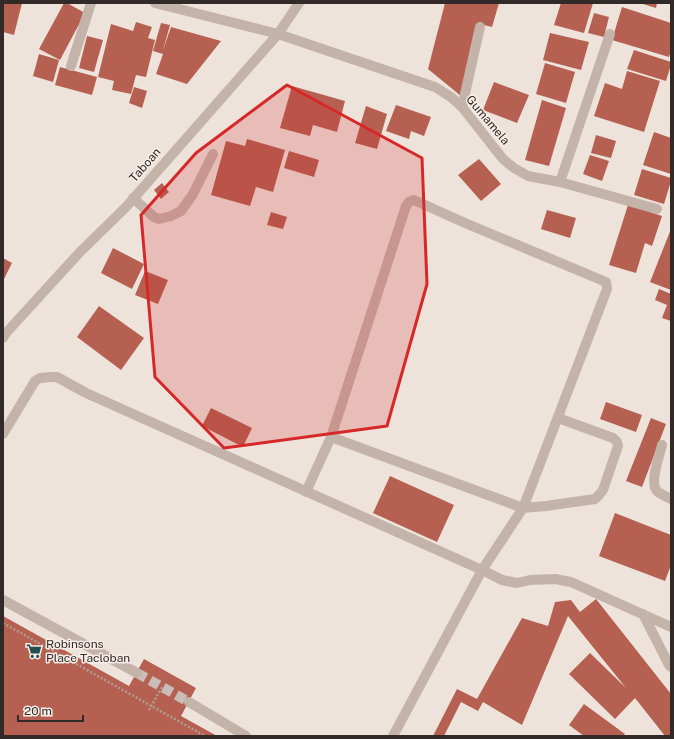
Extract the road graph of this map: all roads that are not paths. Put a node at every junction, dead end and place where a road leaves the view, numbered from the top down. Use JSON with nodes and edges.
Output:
{"nodes":[{"id":1,"x":91,"y":3,"type":"edge"},
{"id":2,"x":155,"y":3,"type":"edge"},
{"id":3,"x":299,"y":3,"type":"edge"},
{"id":4,"x":480,"y":27,"type":"dead end"},
{"id":5,"x":278,"y":34,"type":"junction"},
{"id":6,"x":610,"y":34,"type":"dead end"},
{"id":7,"x":71,"y":66,"type":"dead end"},
{"id":8,"x":462,"y":107,"type":"junction"},
{"id":9,"x":212,"y":154,"type":"dead end"},
{"id":10,"x":560,"y":182,"type":"junction"},
{"id":11,"x":133,"y":198,"type":"junction"},
{"id":12,"x":657,"y":209,"type":"dead end"},
{"id":13,"x":4,"y":334,"type":"edge"},
{"id":14,"x":558,"y":418,"type":"junction"},
{"id":15,"x":3,"y":434,"type":"edge"},
{"id":16,"x":331,"y":437,"type":"junction"},
{"id":17,"x":662,"y":445,"type":"dead end"},
{"id":18,"x":306,"y":492,"type":"junction"},
{"id":19,"x":671,"y":498,"type":"edge"},
{"id":20,"x":523,"y":508,"type":"junction"},
{"id":21,"x":482,"y":570,"type":"junction"},
{"id":22,"x":3,"y":600,"type":"edge"},
{"id":23,"x":643,"y":614,"type":"junction"},
{"id":24,"x":671,"y":627,"type":"edge"},
{"id":25,"x":671,"y":667,"type":"edge"},
{"id":26,"x":136,"y":673,"type":"tunnel mouth"},
{"id":27,"x":189,"y":702,"type":"tunnel mouth"},
{"id":28,"x":246,"y":736,"type":"edge"},
{"id":29,"x":393,"y":736,"type":"edge"}],
"edges":[{"from":1,"to":7,"type":"street"},
{"from":2,"to":5,"type":"street","name":"Gumamela"},
{"from":3,"to":5,"type":"street","name":"Taboan"},
{"from":4,"to":8,"type":"street"},
{"from":5,"to":8,"type":"street","name":"Gumamela"},
{"from":5,"to":11,"type":"street","name":"Taboan"},
{"from":6,"to":10,"type":"street"},
{"from":8,"to":10,"type":"street","name":"Gumamela"},
{"from":9,"to":11,"type":"street"},
{"from":10,"to":12,"type":"street","name":"Gumamela"},
{"from":11,"to":13,"type":"street","name":"Taboan"},
{"from":14,"to":16,"type":"street"},
{"from":14,"to":20,"type":"street"},
{"from":14,"to":20,"type":"street"},
{"from":15,"to":18,"type":"street"},
{"from":16,"to":18,"type":"street"},
{"from":16,"to":20,"type":"street"},
{"from":17,"to":19,"type":"street"},
{"from":18,"to":21,"type":"street"},
{"from":20,"to":21,"type":"street"},
{"from":21,"to":23,"type":"street"},
{"from":21,"to":29,"type":"street"},
{"from":22,"to":26,"type":"street"},
{"from":23,"to":24,"type":"street"},
{"from":23,"to":25,"type":"street"},
{"from":27,"to":28,"type":"street"}]}
